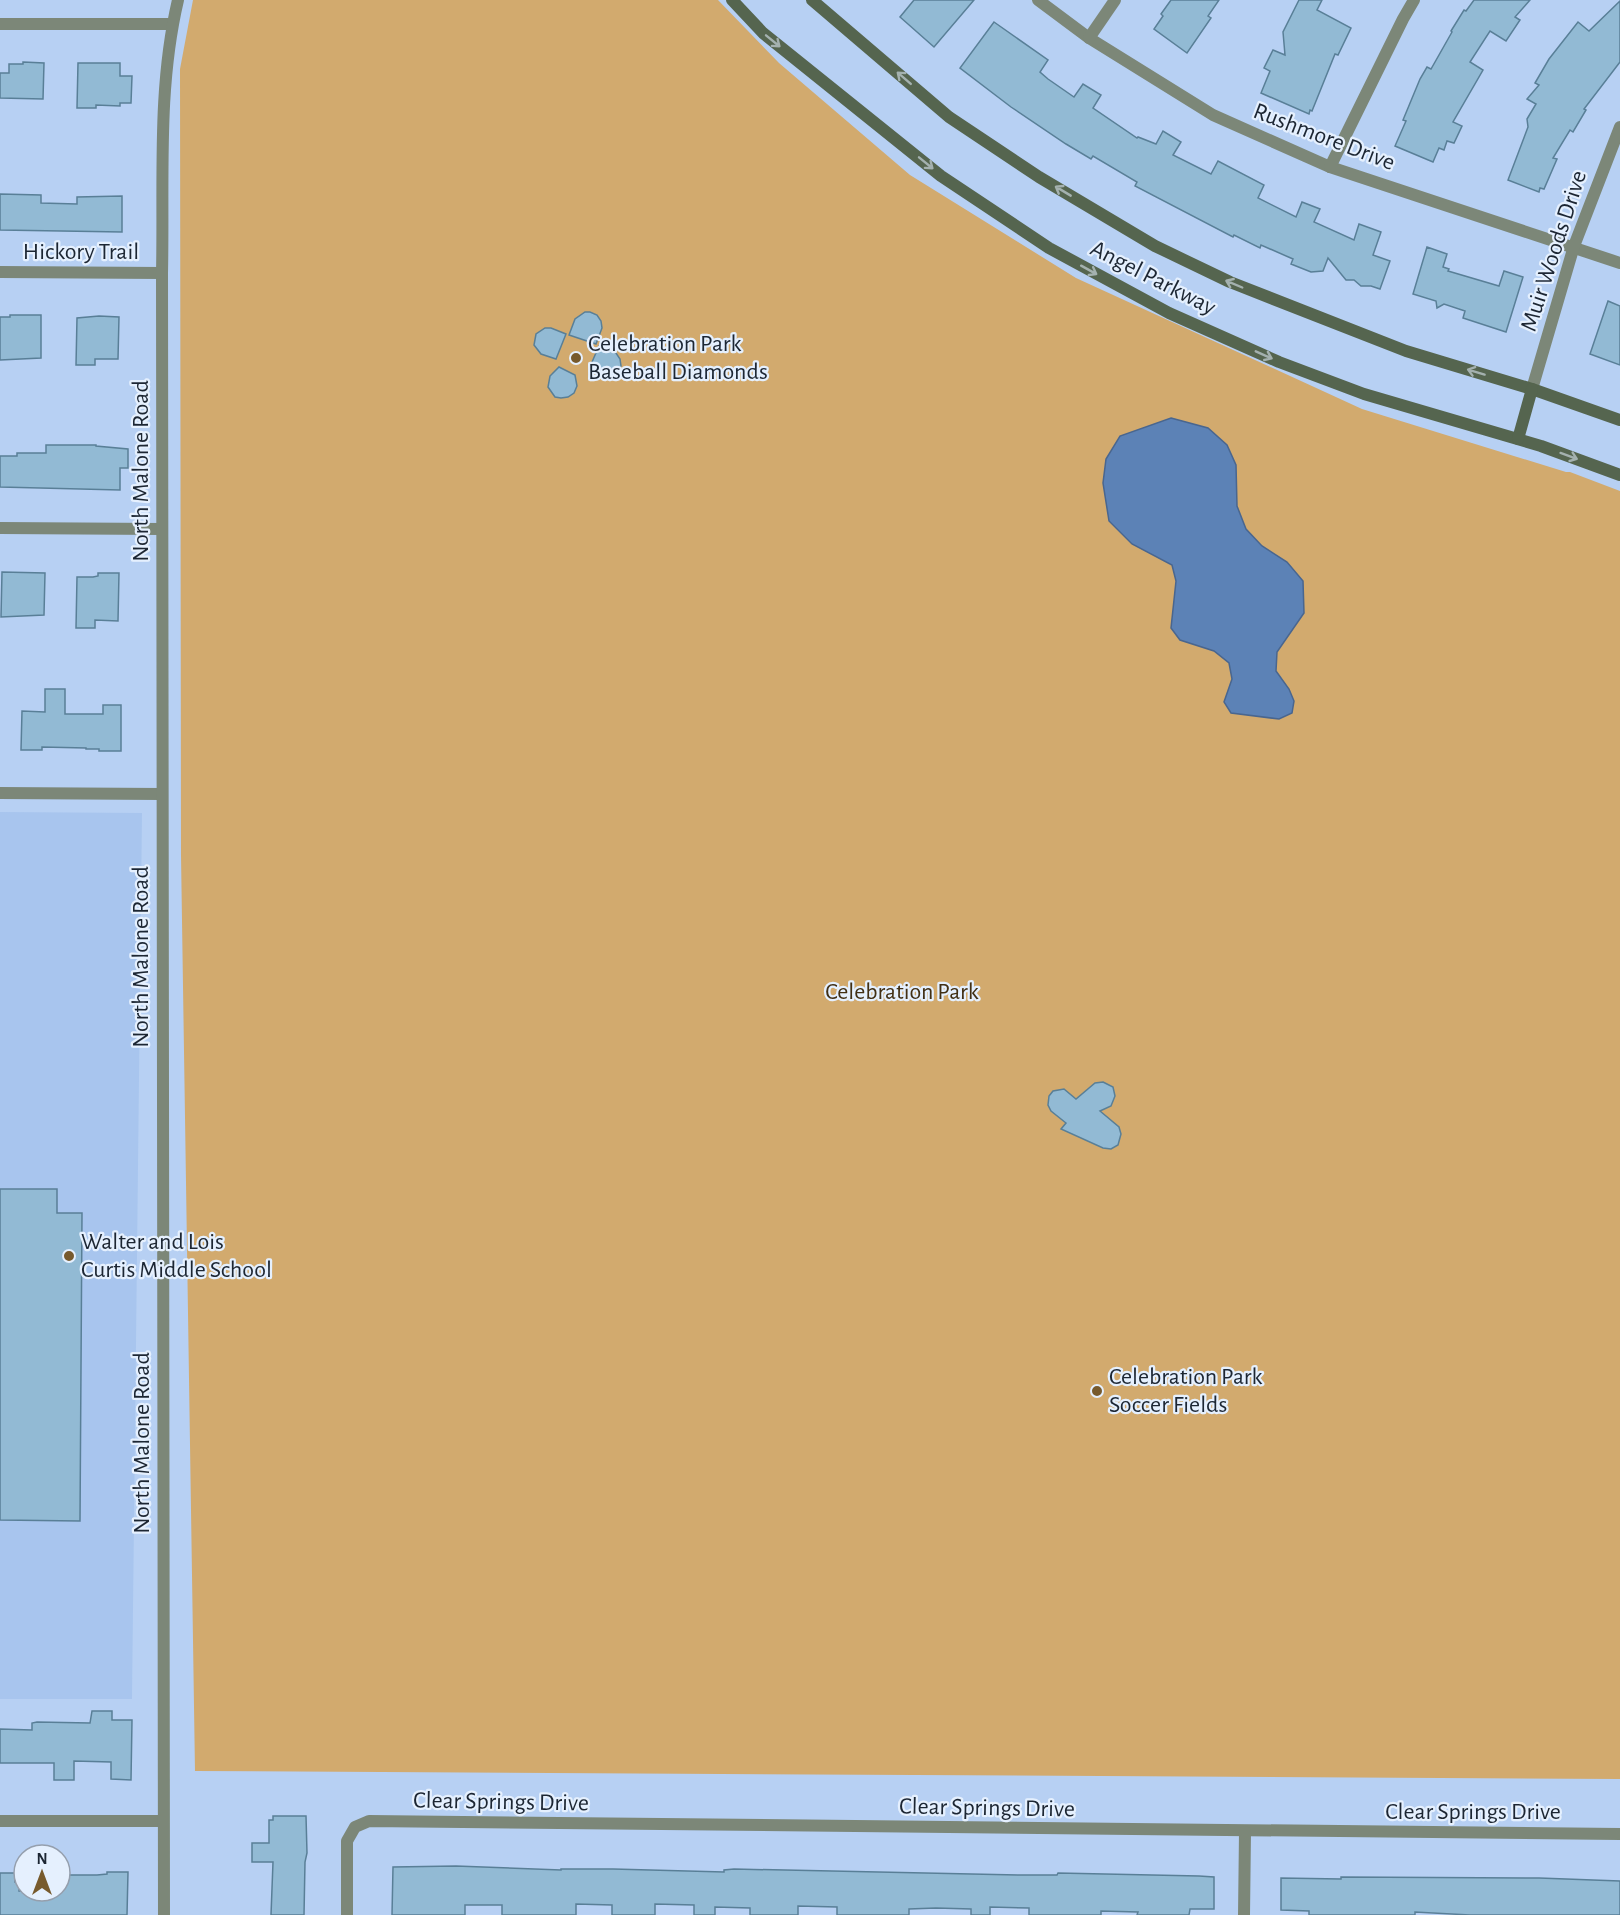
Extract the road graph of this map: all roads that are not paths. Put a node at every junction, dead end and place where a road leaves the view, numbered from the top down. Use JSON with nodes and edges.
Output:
{"nodes":[{"id":1,"x":178,"y":0,"type":"edge"},
{"id":2,"x":732,"y":0,"type":"edge"},
{"id":3,"x":812,"y":0,"type":"edge"},
{"id":4,"x":1038,"y":0,"type":"edge"},
{"id":5,"x":1116,"y":0,"type":"edge"},
{"id":6,"x":1414,"y":0,"type":"edge"},
{"id":7,"x":0,"y":24,"type":"edge"},
{"id":8,"x":172,"y":24,"type":"junction"},
{"id":9,"x":1089,"y":38,"type":"junction"},
{"id":10,"x":1620,"y":127,"type":"edge"},
{"id":11,"x":1330,"y":167,"type":"junction"},
{"id":12,"x":1574,"y":246,"type":"junction"},
{"id":13,"x":1620,"y":262,"type":"edge"},
{"id":14,"x":0,"y":272,"type":"edge"},
{"id":15,"x":162,"y":273,"type":"junction"},
{"id":16,"x":1532,"y":389,"type":"junction"},
{"id":17,"x":1620,"y":420,"type":"edge"},
{"id":18,"x":1518,"y":439,"type":"junction"},
{"id":19,"x":1620,"y":475,"type":"edge"},
{"id":20,"x":0,"y":528,"type":"edge"},
{"id":21,"x":162,"y":529,"type":"junction"},
{"id":22,"x":0,"y":793,"type":"edge"},
{"id":23,"x":162,"y":794,"type":"junction"},
{"id":24,"x":0,"y":1821,"type":"edge"},
{"id":25,"x":163,"y":1821,"type":"junction"},
{"id":26,"x":1245,"y":1832,"type":"junction"},
{"id":27,"x":1620,"y":1834,"type":"edge"},
{"id":28,"x":164,"y":1915,"type":"edge"},
{"id":29,"x":347,"y":1915,"type":"edge"},
{"id":30,"x":1244,"y":1915,"type":"edge"}],
"edges":[{"from":1,"to":8,"type":"street","name":"North Malone Road"},
{"from":2,"to":18,"type":"main road","name":"Angel Parkway","one_way":true},
{"from":16,"to":3,"type":"main road","name":"Angel Parkway","one_way":true},
{"from":4,"to":9,"type":"street","name":"Rushmore Drive"},
{"from":5,"to":9,"type":"street"},
{"from":6,"to":11,"type":"street"},
{"from":7,"to":8,"type":"street"},
{"from":8,"to":15,"type":"street","name":"North Malone Road"},
{"from":9,"to":11,"type":"street","name":"Rushmore Drive"},
{"from":10,"to":12,"type":"street","name":"Muir Woods Drive"},
{"from":11,"to":12,"type":"street","name":"Rushmore Drive"},
{"from":12,"to":13,"type":"street","name":"Rushmore Drive"},
{"from":12,"to":16,"type":"street","name":"Muir Woods Drive"},
{"from":14,"to":15,"type":"street","name":"Hickory Trail"},
{"from":15,"to":21,"type":"street","name":"North Malone Road"},
{"from":16,"to":17,"type":"main road","name":"Angel Parkway"},
{"from":16,"to":18,"type":"main road"},
{"from":18,"to":19,"type":"main road","name":"Angel Parkway","one_way":true},
{"from":20,"to":21,"type":"street"},
{"from":21,"to":23,"type":"street","name":"North Malone Road"},
{"from":22,"to":23,"type":"street"},
{"from":23,"to":25,"type":"street","name":"North Malone Road"},
{"from":24,"to":25,"type":"street"},
{"from":25,"to":28,"type":"street","name":"North Malone Road"},
{"from":26,"to":27,"type":"street","name":"Clear Springs Drive"},
{"from":26,"to":29,"type":"street","name":"Clear Springs Drive"},
{"from":26,"to":30,"type":"street"}]}
